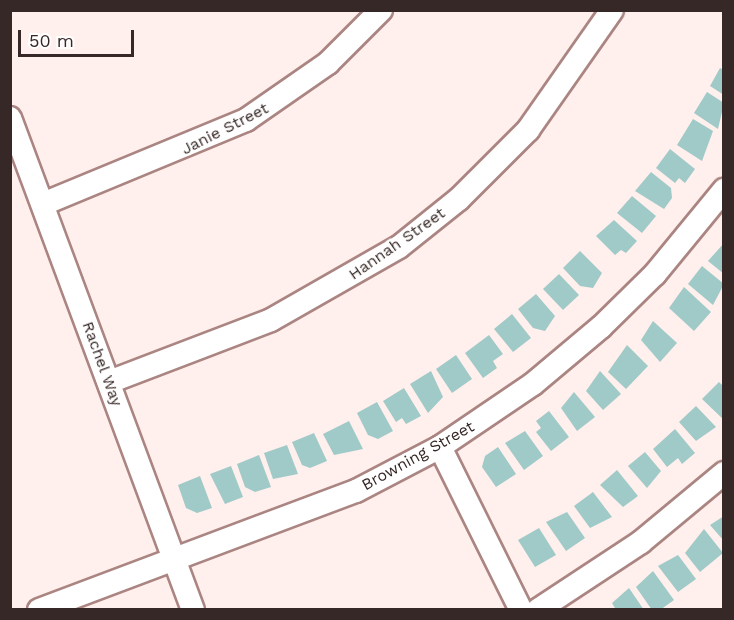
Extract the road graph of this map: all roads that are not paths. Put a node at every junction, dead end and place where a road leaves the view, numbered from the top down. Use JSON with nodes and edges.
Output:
{"nodes":[{"id":1,"x":381,"y":10,"type":"edge"},
{"id":2,"x":612,"y":10,"type":"edge"},
{"id":3,"x":10,"y":118,"type":"edge"},
{"id":4,"x":723,"y":190,"type":"edge"},
{"id":5,"x":43,"y":204,"type":"junction"},
{"id":6,"x":109,"y":382,"type":"junction"},
{"id":7,"x":440,"y":447,"type":"junction"},
{"id":8,"x":723,"y":473,"type":"edge"},
{"id":9,"x":174,"y":559,"type":"junction"},
{"id":10,"x":39,"y":609,"type":"edge"},
{"id":11,"x":193,"y":609,"type":"edge"},
{"id":12,"x":521,"y":609,"type":"edge"},
{"id":13,"x":538,"y":609,"type":"edge"}],
"edges":[{"from":1,"to":5,"type":"street","name":"Janie Street"},
{"from":2,"to":6,"type":"street","name":"Hannah Street"},
{"from":3,"to":5,"type":"street","name":"Rachel Way"},
{"from":4,"to":7,"type":"street","name":"Browning Street"},
{"from":5,"to":6,"type":"street","name":"Rachel Way"},
{"from":6,"to":9,"type":"street","name":"Rachel Way"},
{"from":7,"to":9,"type":"street","name":"Browning Street"},
{"from":7,"to":12,"type":"street"},
{"from":8,"to":13,"type":"street"},
{"from":9,"to":10,"type":"street","name":"Browning Street"},
{"from":9,"to":11,"type":"street","name":"Rachel Way"}]}
